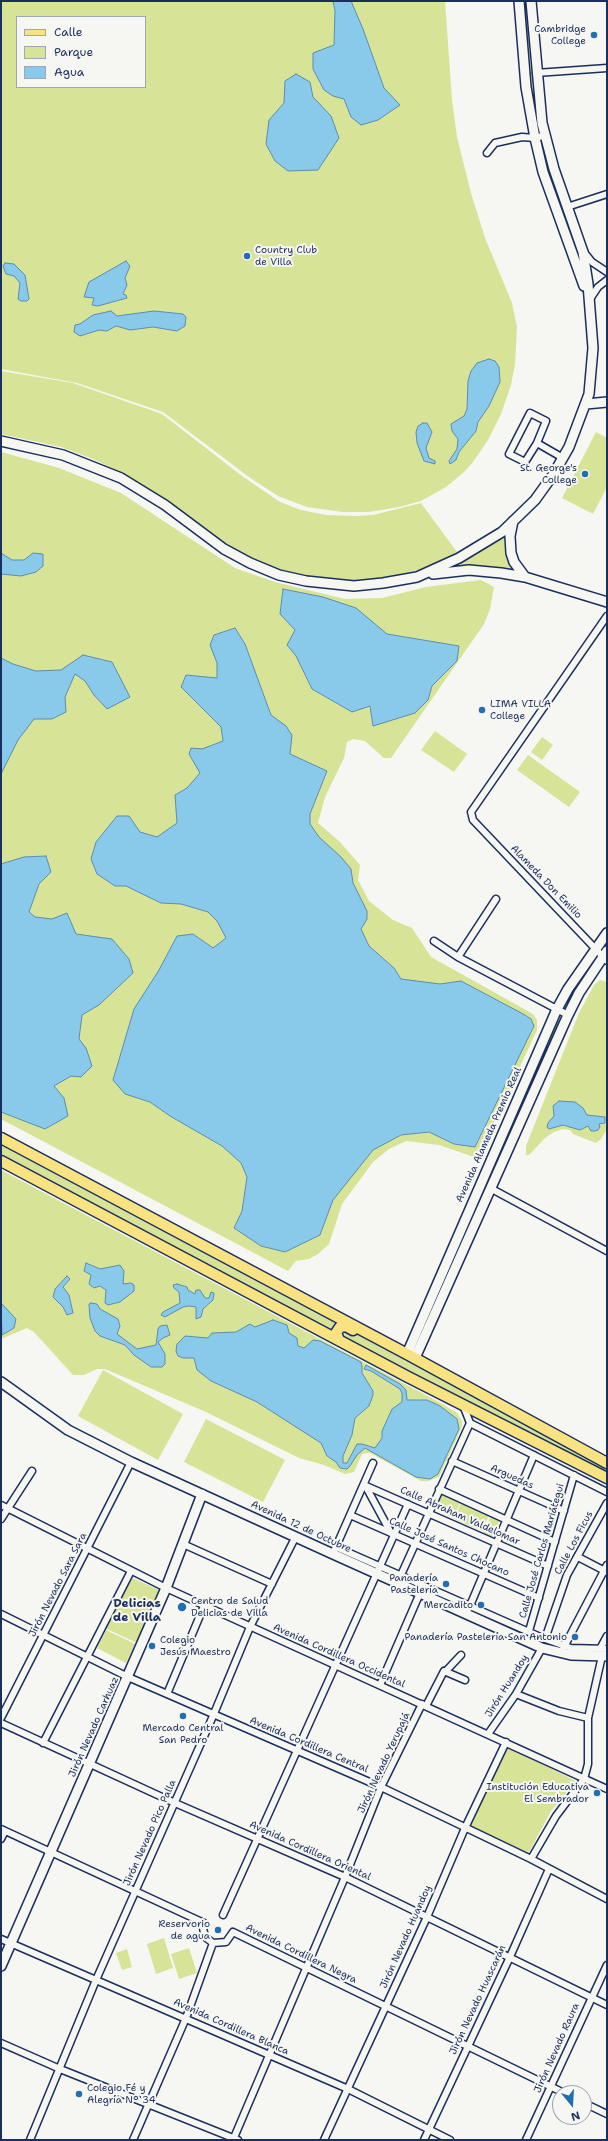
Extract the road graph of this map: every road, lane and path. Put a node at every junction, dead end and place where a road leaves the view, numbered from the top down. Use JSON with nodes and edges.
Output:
{"nodes":[{"id":1,"x":520,"y":1,"type":"edge"},
{"id":2,"x":531,"y":1,"type":"edge"},
{"id":3,"x":607,"y":68,"type":"edge"},
{"id":4,"x":536,"y":73,"type":"junction"},
{"id":5,"x":546,"y":135,"type":"junction"},
{"id":6,"x":535,"y":138,"type":"junction"},
{"id":7,"x":487,"y":153,"type":"dead end"},
{"id":8,"x":607,"y":194,"type":"edge"},
{"id":9,"x":567,"y":207,"type":"junction"},
{"id":10,"x":583,"y":252,"type":"junction"},
{"id":11,"x":607,"y":272,"type":"edge"},
{"id":12,"x":607,"y":280,"type":"edge"},
{"id":13,"x":589,"y":300,"type":"junction"},
{"id":14,"x":607,"y":402,"type":"edge"},
{"id":15,"x":586,"y":404,"type":"junction"},
{"id":16,"x":1,"y":441,"type":"edge"},
{"id":17,"x":537,"y":443,"type":"junction"},
{"id":18,"x":563,"y":458,"type":"junction"},
{"id":19,"x":514,"y":521,"type":"junction"},
{"id":20,"x":417,"y":577,"type":"junction"},
{"id":21,"x":525,"y":577,"type":"junction"},
{"id":22,"x":607,"y":602,"type":"edge"},
{"id":23,"x":607,"y":616,"type":"edge"},
{"id":24,"x":496,"y":898,"type":"dead end"},
{"id":25,"x":607,"y":933,"type":"edge"},
{"id":26,"x":434,"y":941,"type":"dead end"},
{"id":27,"x":596,"y":949,"type":"junction"},
{"id":28,"x":606,"y":956,"type":"edge"},
{"id":29,"x":458,"y":957,"type":"junction"},
{"id":30,"x":557,"y":1009,"type":"junction"},
{"id":31,"x":568,"y":1015,"type":"junction"},
{"id":32,"x":1,"y":1138,"type":"edge"},
{"id":33,"x":1,"y":1161,"type":"edge"},
{"id":34,"x":490,"y":1188,"type":"junction"},
{"id":35,"x":607,"y":1251,"type":"edge"},
{"id":36,"x":372,"y":1335,"type":"junction"},
{"id":37,"x":339,"y":1340,"type":"junction"},
{"id":38,"x":411,"y":1356,"type":"junction"},
{"id":39,"x":1,"y":1382,"type":"edge"},
{"id":40,"x":476,"y":1391,"type":"junction"},
{"id":41,"x":447,"y":1397,"type":"junction"},
{"id":42,"x":463,"y":1405,"type":"junction"},
{"id":43,"x":470,"y":1422,"type":"junction"},
{"id":44,"x":534,"y":1455,"type":"junction"},
{"id":45,"x":452,"y":1461,"type":"junction"},
{"id":46,"x":131,"y":1462,"type":"junction"},
{"id":47,"x":374,"y":1463,"type":"dead end"},
{"id":48,"x":607,"y":1463,"type":"edge"},
{"id":49,"x":32,"y":1471,"type":"dead end"},
{"id":50,"x":574,"y":1475,"type":"junction"},
{"id":51,"x":607,"y":1478,"type":"edge"},
{"id":52,"x":364,"y":1485,"type":"junction"},
{"id":53,"x":439,"y":1489,"type":"junction"},
{"id":54,"x":518,"y":1490,"type":"junction"},
{"id":55,"x":607,"y":1492,"type":"edge"},
{"id":56,"x":202,"y":1494,"type":"junction"},
{"id":57,"x":607,"y":1503,"type":"edge"},
{"id":58,"x":408,"y":1504,"type":"junction"},
{"id":59,"x":4,"y":1507,"type":"edge"},
{"id":60,"x":564,"y":1511,"type":"junction"},
{"id":61,"x":429,"y":1513,"type":"junction"},
{"id":62,"x":350,"y":1515,"type":"junction"},
{"id":63,"x":1,"y":1519,"type":"edge"},
{"id":64,"x":506,"y":1520,"type":"junction"},
{"id":65,"x":393,"y":1534,"type":"junction"},
{"id":66,"x":296,"y":1536,"type":"junction"},
{"id":67,"x":555,"y":1542,"type":"junction"},
{"id":68,"x":496,"y":1543,"type":"junction"},
{"id":69,"x":183,"y":1544,"type":"junction"},
{"id":70,"x":415,"y":1544,"type":"junction"},
{"id":71,"x":87,"y":1550,"type":"junction"},
{"id":72,"x":335,"y":1550,"type":"junction"},
{"id":73,"x":578,"y":1556,"type":"junction"},
{"id":74,"x":548,"y":1566,"type":"junction"},
{"id":75,"x":606,"y":1569,"type":"edge"},
{"id":76,"x":379,"y":1570,"type":"junction"},
{"id":77,"x":131,"y":1571,"type":"junction"},
{"id":78,"x":484,"y":1574,"type":"junction"},
{"id":79,"x":401,"y":1575,"type":"junction"},
{"id":80,"x":272,"y":1584,"type":"junction"},
{"id":81,"x":166,"y":1588,"type":"junction"},
{"id":82,"x":420,"y":1593,"type":"junction"},
{"id":83,"x":539,"y":1598,"type":"junction"},
{"id":84,"x":204,"y":1606,"type":"junction"},
{"id":85,"x":468,"y":1610,"type":"junction"},
{"id":86,"x":1,"y":1614,"type":"edge"},
{"id":87,"x":250,"y":1627,"type":"junction"},
{"id":88,"x":529,"y":1632,"type":"junction"},
{"id":89,"x":43,"y":1635,"type":"junction"},
{"id":90,"x":607,"y":1636,"type":"edge"},
{"id":91,"x":545,"y":1639,"type":"junction"},
{"id":92,"x":542,"y":1648,"type":"junction"},
{"id":93,"x":563,"y":1649,"type":"junction"},
{"id":94,"x":604,"y":1652,"type":"edge"},
{"id":95,"x":461,"y":1655,"type":"dead end"},
{"id":96,"x":87,"y":1657,"type":"junction"},
{"id":97,"x":335,"y":1664,"type":"junction"},
{"id":98,"x":446,"y":1671,"type":"junction"},
{"id":99,"x":128,"y":1677,"type":"junction"},
{"id":100,"x":465,"y":1680,"type":"dead end"},
{"id":101,"x":380,"y":1685,"type":"junction"},
{"id":102,"x":166,"y":1694,"type":"junction"},
{"id":103,"x":516,"y":1694,"type":"junction"},
{"id":104,"x":424,"y":1705,"type":"junction"},
{"id":105,"x":213,"y":1716,"type":"junction"},
{"id":106,"x":1,"y":1718,"type":"edge"},
{"id":107,"x":588,"y":1718,"type":"junction"},
{"id":108,"x":1,"y":1723,"type":"edge"},
{"id":109,"x":488,"y":1734,"type":"junction"},
{"id":110,"x":506,"y":1742,"type":"junction"},
{"id":111,"x":43,"y":1743,"type":"junction"},
{"id":112,"x":298,"y":1750,"type":"junction"},
{"id":113,"x":90,"y":1764,"type":"junction"},
{"id":114,"x":584,"y":1779,"type":"junction"},
{"id":115,"x":381,"y":1787,"type":"junction"},
{"id":116,"x":607,"y":1789,"type":"edge"},
{"id":117,"x":175,"y":1803,"type":"junction"},
{"id":118,"x":465,"y":1828,"type":"junction"},
{"id":119,"x":3,"y":1830,"type":"edge"},
{"id":120,"x":257,"y":1838,"type":"junction"},
{"id":121,"x":1,"y":1839,"type":"edge"},
{"id":122,"x":52,"y":1852,"type":"junction"},
{"id":123,"x":531,"y":1860,"type":"junction"},
{"id":124,"x":549,"y":1869,"type":"junction"},
{"id":125,"x":346,"y":1877,"type":"junction"},
{"id":126,"x":135,"y":1892,"type":"junction"},
{"id":127,"x":607,"y":1899,"type":"edge"},
{"id":128,"x":222,"y":1914,"type":"dead end"},
{"id":129,"x":427,"y":1917,"type":"junction"},
{"id":130,"x":1,"y":1939,"type":"edge"},
{"id":131,"x":213,"y":1943,"type":"junction"},
{"id":132,"x":10,"y":1944,"type":"junction"},
{"id":133,"x":510,"y":1959,"type":"junction"},
{"id":134,"x":607,"y":1965,"type":"edge"},
{"id":135,"x":1,"y":1966,"type":"edge"},
{"id":136,"x":306,"y":1967,"type":"junction"},
{"id":137,"x":96,"y":1980,"type":"junction"},
{"id":138,"x":591,"y":1997,"type":"junction"},
{"id":139,"x":607,"y":2005,"type":"edge"},
{"id":140,"x":386,"y":2006,"type":"junction"},
{"id":141,"x":186,"y":2018,"type":"junction"},
{"id":142,"x":1,"y":2043,"type":"edge"},
{"id":143,"x":468,"y":2046,"type":"junction"},
{"id":144,"x":270,"y":2056,"type":"junction"},
{"id":145,"x":60,"y":2069,"type":"junction"},
{"id":146,"x":551,"y":2087,"type":"junction"},
{"id":147,"x":348,"y":2089,"type":"junction"},
{"id":148,"x":149,"y":2105,"type":"junction"},
{"id":149,"x":592,"y":2107,"type":"edge"},
{"id":150,"x":607,"y":2114,"type":"edge"},
{"id":151,"x":429,"y":2130,"type":"junction"},
{"id":152,"x":235,"y":2139,"type":"edge"},
{"id":153,"x":30,"y":2140,"type":"edge"},
{"id":154,"x":133,"y":2140,"type":"edge"},
{"id":155,"x":324,"y":2140,"type":"edge"},
{"id":156,"x":424,"y":2140,"type":"edge"},
{"id":157,"x":450,"y":2140,"type":"edge"},
{"id":158,"x":526,"y":2140,"type":"edge"}],
"edges":[{"from":1,"to":6,"type":"street"},
{"from":2,"to":4,"type":"street"},
{"from":3,"to":4,"type":"street"},
{"from":4,"to":5,"type":"street"},
{"from":5,"to":6,"type":"street"},
{"from":5,"to":9,"type":"street"},
{"from":6,"to":7,"type":"street"},
{"from":6,"to":13,"type":"street"},
{"from":8,"to":9,"type":"street"},
{"from":9,"to":10,"type":"street"},
{"from":10,"to":11,"type":"street"},
{"from":10,"to":13,"type":"street"},
{"from":12,"to":13,"type":"street"},
{"from":13,"to":15,"type":"street"},
{"from":14,"to":15,"type":"street"},
{"from":15,"to":18,"type":"street"},
{"from":16,"to":20,"type":"street"},
{"from":17,"to":17,"type":"street"},
{"from":17,"to":18,"type":"street"},
{"from":18,"to":19,"type":"street"},
{"from":19,"to":20,"type":"street"},
{"from":19,"to":21,"type":"street"},
{"from":20,"to":21,"type":"street"},
{"from":21,"to":22,"type":"street"},
{"from":23,"to":27,"type":"street","name":"Alameda Don Emilio"},
{"from":24,"to":29,"type":"street"},
{"from":25,"to":27,"type":"street","name":"Avenida Alameda Premio Real"},
{"from":26,"to":29,"type":"street"},
{"from":27,"to":28,"type":"street","name":"Alameda Don Emilio"},
{"from":27,"to":30,"type":"street","name":"Avenida Alameda Premio Real"},
{"from":28,"to":31,"type":"street"},
{"from":29,"to":30,"type":"street"},
{"from":30,"to":31,"type":"street"},
{"from":30,"to":38,"type":"street","name":"Avenida Alameda Premio Real"},
{"from":31,"to":34,"type":"street"},
{"from":32,"to":36,"type":"main road"},
{"from":33,"to":37,"type":"main road"},
{"from":34,"to":35,"type":"street"},
{"from":34,"to":38,"type":"street"},
{"from":36,"to":37,"type":"main road"},
{"from":36,"to":38,"type":"main road"},
{"from":37,"to":41,"type":"main road"},
{"from":38,"to":40,"type":"main road"},
{"from":39,"to":46,"type":"street","name":"Avenida 12 de Octubre"},
{"from":40,"to":41,"type":"main road"},
{"from":40,"to":48,"type":"main road"},
{"from":41,"to":42,"type":"main road"},
{"from":42,"to":43,"type":"street"},
{"from":42,"to":51,"type":"main road"},
{"from":43,"to":44,"type":"street"},
{"from":43,"to":45,"type":"street"},
{"from":44,"to":50,"type":"street"},
{"from":44,"to":54,"type":"street"},
{"from":45,"to":53,"type":"street"},
{"from":45,"to":54,"type":"street","name":"Arguedas"},
{"from":46,"to":56,"type":"street","name":"Avenida 12 de Octubre"},
{"from":46,"to":71,"type":"street","name":"Jirón Nevado Sara Sara"},
{"from":47,"to":52,"type":"street"},
{"from":49,"to":59,"type":"street"},
{"from":50,"to":55,"type":"street"},
{"from":50,"to":60,"type":"street","name":"Calle José Carlos Mariátegui"},
{"from":52,"to":58,"type":"street","name":"Calle Abraham Valdelomar"},
{"from":52,"to":62,"type":"street"},
{"from":52,"to":65,"type":"street"},
{"from":53,"to":61,"type":"street"},
{"from":53,"to":64,"type":"street"},
{"from":54,"to":60,"type":"street","name":"Arguedas"},
{"from":54,"to":64,"type":"street"},
{"from":56,"to":66,"type":"street","name":"Avenida 12 de Octubre"},
{"from":56,"to":69,"type":"street","name":"Jirón Nevado Carhuaz"},
{"from":57,"to":73,"type":"street","name":"Calle Los Ficus"},
{"from":58,"to":61,"type":"street","name":"Calle Abraham Valdelomar"},
{"from":58,"to":65,"type":"street"},
{"from":59,"to":63,"type":"street"},
{"from":59,"to":71,"type":"street","name":"Avenida Cordillera Occidental"},
{"from":60,"to":67,"type":"street","name":"Calle José Carlos Mariátegui"},
{"from":61,"to":68,"type":"street","name":"Calle Abraham Valdelomar"},
{"from":61,"to":70,"type":"street"},
{"from":62,"to":65,"type":"street","name":"Calle José Santos Chocano"},
{"from":62,"to":72,"type":"street"},
{"from":64,"to":67,"type":"street"},
{"from":64,"to":68,"type":"street"},
{"from":65,"to":70,"type":"street","name":"Calle José Santos Chocano"},
{"from":65,"to":76,"type":"street"},
{"from":66,"to":72,"type":"street","name":"Avenida 12 de Octubre"},
{"from":66,"to":80,"type":"street","name":"Jirón Nevado Pico Palla"},
{"from":67,"to":74,"type":"street","name":"Calle José Carlos Mariátegui"},
{"from":68,"to":74,"type":"street","name":"Calle Abraham Valdelomar"},
{"from":68,"to":78,"type":"street"},
{"from":69,"to":80,"type":"street"},
{"from":69,"to":81,"type":"street","name":"Jirón Nevado Carhuaz"},
{"from":70,"to":78,"type":"street","name":"Calle José Santos Chocano"},
{"from":70,"to":79,"type":"street"},
{"from":71,"to":77,"type":"street","name":"Avenida Cordillera Occidental"},
{"from":71,"to":89,"type":"street","name":"Jirón Nevado Sara Sara"},
{"from":72,"to":76,"type":"street","name":"Avenida 12 de Octubre"},
{"from":73,"to":75,"type":"street"},
{"from":73,"to":91,"type":"street","name":"Calle Los Ficus"},
{"from":74,"to":83,"type":"street","name":"Calle José Carlos Mariátegui"},
{"from":75,"to":93,"type":"street"},
{"from":76,"to":79,"type":"street","name":"Avenida 12 de Octubre"},
{"from":76,"to":82,"type":"street","name":"Avenida 12 de Octubre"},
{"from":76,"to":97,"type":"street"},
{"from":77,"to":81,"type":"street","name":"Avenida Cordillera Occidental"},
{"from":77,"to":96,"type":"street"},
{"from":78,"to":83,"type":"street","name":"Calle José Santos Chocano"},
{"from":78,"to":85,"type":"street"},
{"from":79,"to":85,"type":"street","name":"Avenida 12 de Octubre"},
{"from":80,"to":87,"type":"street","name":"Jirón Nevado Pico Palla"},
{"from":81,"to":84,"type":"street","name":"Avenida Cordillera Occidental"},
{"from":81,"to":99,"type":"street","name":"Jirón Nevado Carhuaz"},
{"from":82,"to":85,"type":"street","name":"Avenida 12 de Octubre"},
{"from":82,"to":101,"type":"street"},
{"from":83,"to":88,"type":"street","name":"Calle José Carlos Mariátegui"},
{"from":84,"to":87,"type":"street","name":"Avenida Cordillera Occidental"},
{"from":84,"to":102,"type":"street"},
{"from":85,"to":88,"type":"street","name":"Avenida 12 de Octubre"},
{"from":85,"to":92,"type":"street","name":"Avenida 12 de Octubre"},
{"from":86,"to":89,"type":"street","name":"Avenida Cordillera Central"},
{"from":87,"to":97,"type":"street","name":"Avenida Cordillera Occidental"},
{"from":87,"to":105,"type":"street","name":"Jirón Nevado Pico Palla"},
{"from":88,"to":91,"type":"street","name":"Avenida 12 de Octubre"},
{"from":89,"to":96,"type":"street","name":"Avenida Cordillera Central"},
{"from":89,"to":106,"type":"street","name":"Jirón Nevado Sara Sara"},
{"from":90,"to":94,"type":"street"},
{"from":91,"to":93,"type":"street","name":"Avenida 12 de Octubre"},
{"from":92,"to":93,"type":"street","name":"Avenida 12 de Octubre"},
{"from":92,"to":103,"type":"street","name":"Jirón Huandoy"},
{"from":93,"to":94,"type":"street","name":"Avenida 12 de Octubre"},
{"from":94,"to":107,"type":"street"},
{"from":95,"to":98,"type":"street","name":"Jirón Nevado Yerupajá"},
{"from":96,"to":99,"type":"street","name":"Avenida Cordillera Central"},
{"from":96,"to":111,"type":"street"},
{"from":97,"to":101,"type":"street","name":"Avenida Cordillera Occidental"},
{"from":97,"to":112,"type":"street"},
{"from":98,"to":100,"type":"street"},
{"from":98,"to":104,"type":"street","name":"Jirón Nevado Yerupajá"},
{"from":99,"to":102,"type":"street","name":"Avenida Cordillera Central"},
{"from":99,"to":113,"type":"street","name":"Jirón Nevado Carhuaz"},
{"from":101,"to":104,"type":"street","name":"Avenida Cordillera Occidental"},
{"from":102,"to":105,"type":"street","name":"Avenida Cordillera Central"},
{"from":103,"to":107,"type":"street"},
{"from":103,"to":109,"type":"street","name":"Jirón Huandoy"},
{"from":104,"to":109,"type":"street","name":"Avenida Cordillera Occidental"},
{"from":104,"to":115,"type":"street","name":"Jirón Nevado Yerupajá"},
{"from":105,"to":112,"type":"street","name":"Avenida Cordillera Central"},
{"from":105,"to":117,"type":"street","name":"Jirón Nevado Pico Palla"},
{"from":107,"to":114,"type":"street"},
{"from":108,"to":111,"type":"street","name":"Avenida Cordillera Oriental"},
{"from":109,"to":110,"type":"street","name":"Avenida Cordillera Occidental"},
{"from":110,"to":114,"type":"street","name":"Avenida Cordillera Occidental"},
{"from":110,"to":118,"type":"street","name":"Jirón Nevado Huandoy"},
{"from":111,"to":113,"type":"street","name":"Avenida Cordillera Oriental"},
{"from":112,"to":115,"type":"street","name":"Avenida Cordillera Central"},
{"from":112,"to":120,"type":"street"},
{"from":113,"to":117,"type":"street","name":"Avenida Cordillera Oriental"},
{"from":113,"to":122,"type":"street","name":"Jirón Nevado Carhuaz"},
{"from":114,"to":116,"type":"street","name":"Avenida Cordillera Occidental"},
{"from":114,"to":123,"type":"street"},
{"from":115,"to":118,"type":"street","name":"Avenida Cordillera Central"},
{"from":115,"to":125,"type":"street","name":"Jirón Nevado Yerupajá"},
{"from":117,"to":120,"type":"street","name":"Avenida Cordillera Oriental"},
{"from":117,"to":126,"type":"street","name":"Jirón Nevado Pico Palla"},
{"from":118,"to":123,"type":"street","name":"Avenida Cordillera Central"},
{"from":118,"to":129,"type":"street","name":"Jirón Nevado Huandoy"},
{"from":119,"to":121,"type":"street"},
{"from":119,"to":122,"type":"street"},
{"from":120,"to":125,"type":"street","name":"Avenida Cordillera Oriental"},
{"from":120,"to":128,"type":"street"},
{"from":122,"to":126,"type":"street"},
{"from":122,"to":132,"type":"street","name":"Jirón Nevado Carhuaz"},
{"from":123,"to":124,"type":"street","name":"Avenida Cordillera Central"},
{"from":124,"to":127,"type":"street","name":"Avenida Cordillera Central"},
{"from":124,"to":133,"type":"street","name":"Jirón Nevado Huascarán"},
{"from":125,"to":129,"type":"street","name":"Avenida Cordillera Oriental"},
{"from":125,"to":136,"type":"street","name":"Jirón Nevado Yerupajá"},
{"from":126,"to":131,"type":"street"},
{"from":126,"to":137,"type":"street","name":"Jirón Nevado Pico Palla"},
{"from":129,"to":133,"type":"street","name":"Avenida Cordillera Oriental"},
{"from":129,"to":140,"type":"street","name":"Jirón Nevado Huandoy"},
{"from":130,"to":132,"type":"street","name":"Avenida Cordillera Blanca"},
{"from":131,"to":136,"type":"street","name":"Avenida Cordillera Negra"},
{"from":131,"to":141,"type":"street"},
{"from":132,"to":135,"type":"street","name":"Jirón Nevado Carhuaz"},
{"from":132,"to":137,"type":"street","name":"Avenida Cordillera Blanca"},
{"from":133,"to":138,"type":"street","name":"Avenida Cordillera Oriental"},
{"from":133,"to":143,"type":"street","name":"Jirón Nevado Huascarán"},
{"from":134,"to":138,"type":"street","name":"Jirón Nevado Raura"},
{"from":136,"to":140,"type":"street","name":"Avenida Cordillera Negra"},
{"from":136,"to":144,"type":"street","name":"Jirón Nevado Yerupajá"},
{"from":137,"to":141,"type":"street","name":"Avenida Cordillera Blanca"},
{"from":137,"to":145,"type":"street","name":"Jirón Nevado Pico Palla"},
{"from":138,"to":139,"type":"street","name":"Avenida Cordillera Oriental"},
{"from":138,"to":146,"type":"street","name":"Jirón Nevado Raura"},
{"from":140,"to":143,"type":"street","name":"Avenida Cordillera Negra"},
{"from":140,"to":147,"type":"street","name":"Jirón Nevado Huandoy"},
{"from":141,"to":144,"type":"street","name":"Avenida Cordillera Blanca"},
{"from":141,"to":148,"type":"street"},
{"from":142,"to":145,"type":"street"},
{"from":143,"to":146,"type":"street","name":"Avenida Cordillera Negra"},
{"from":143,"to":151,"type":"street","name":"Jirón Nevado Huascarán"},
{"from":144,"to":147,"type":"street","name":"Avenida Cordillera Blanca"},
{"from":144,"to":152,"type":"street","name":"Jirón Nevado Yerupajá"},
{"from":145,"to":148,"type":"street"},
{"from":145,"to":153,"type":"street","name":"Jirón Nevado Pico Palla"},
{"from":146,"to":158,"type":"street","name":"Jirón Nevado Raura"},
{"from":147,"to":151,"type":"street","name":"Avenida Cordillera Blanca"},
{"from":147,"to":155,"type":"street","name":"Jirón Nevado Huandoy"},
{"from":148,"to":152,"type":"street"},
{"from":148,"to":154,"type":"street"},
{"from":149,"to":150,"type":"street"},
{"from":151,"to":156,"type":"street","name":"Jirón Nevado Huascarán"},
{"from":151,"to":157,"type":"street","name":"Avenida Cordillera Blanca"}]}
